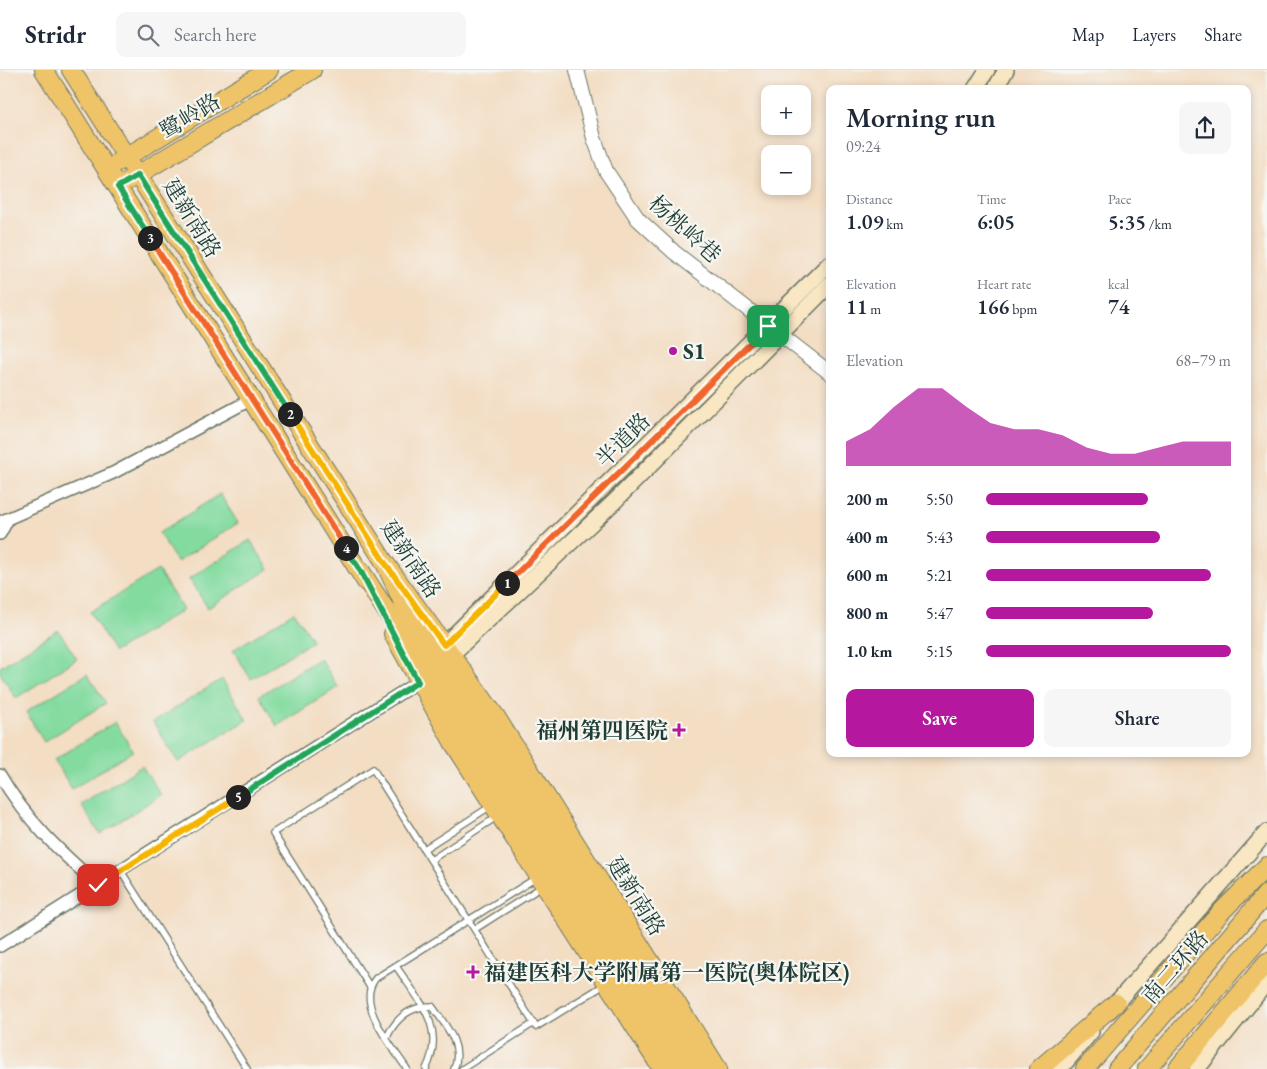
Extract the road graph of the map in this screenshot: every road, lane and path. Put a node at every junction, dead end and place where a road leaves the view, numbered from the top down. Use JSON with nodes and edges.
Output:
{"nodes":[{"id":1,"x":44,"y":70,"type":"edge"},
{"id":2,"x":71,"y":70,"type":"edge"},
{"id":3,"x":269,"y":70,"type":"edge"},
{"id":4,"x":312,"y":70,"type":"edge"},
{"id":5,"x":577,"y":70,"type":"edge"},
{"id":6,"x":987,"y":70,"type":"edge"},
{"id":7,"x":1006,"y":70,"type":"edge"},
{"id":8,"x":978,"y":85,"type":"edge"},
{"id":9,"x":997,"y":85,"type":"edge"},
{"id":10,"x":127,"y":157,"type":"junction"},
{"id":11,"x":107,"y":169,"type":"junction"},
{"id":12,"x":138,"y":175,"type":"junction"},
{"id":13,"x":118,"y":187,"type":"junction"},
{"id":14,"x":826,"y":269,"type":"edge"},
{"id":15,"x":826,"y":287,"type":"edge"},
{"id":16,"x":774,"y":331,"type":"junction"},
{"id":17,"x":826,"y":370,"type":"edge"},
{"id":18,"x":252,"y":399,"type":"junction"},
{"id":19,"x":4,"y":520,"type":"edge"},
{"id":20,"x":0,"y":534,"type":"edge"},
{"id":21,"x":385,"y":563,"type":"junction"},
{"id":22,"x":360,"y":570,"type":"junction"},
{"id":23,"x":447,"y":650,"type":"junction"},
{"id":24,"x":418,"y":682,"type":"junction"},
{"id":25,"x":0,"y":775,"type":"edge"},
{"id":26,"x":496,"y":810,"type":"junction"},
{"id":27,"x":1267,"y":832,"type":"edge"},
{"id":28,"x":424,"y":849,"type":"junction"},
{"id":29,"x":431,"y":860,"type":"junction"},
{"id":30,"x":1267,"y":866,"type":"edge"},
{"id":31,"x":121,"y":871,"type":"junction"},
{"id":32,"x":541,"y":880,"type":"junction"},
{"id":33,"x":98,"y":885,"type":"junction"},
{"id":34,"x":1267,"y":894,"type":"edge"},
{"id":35,"x":469,"y":920,"type":"junction"},
{"id":36,"x":475,"y":929,"type":"junction"},
{"id":37,"x":1267,"y":930,"type":"edge"},
{"id":38,"x":0,"y":946,"type":"edge"},
{"id":39,"x":1267,"y":962,"type":"edge"},
{"id":40,"x":396,"y":966,"type":"junction"},
{"id":41,"x":1267,"y":982,"type":"edge"},
{"id":42,"x":607,"y":983,"type":"junction"},
{"id":43,"x":370,"y":987,"type":"junction"},
{"id":44,"x":1116,"y":1003,"type":"junction"},
{"id":45,"x":422,"y":1006,"type":"junction"},
{"id":46,"x":534,"y":1024,"type":"junction"},
{"id":47,"x":387,"y":1037,"type":"junction"},
{"id":48,"x":247,"y":1069,"type":"edge"},
{"id":49,"x":406,"y":1069,"type":"edge"},
{"id":50,"x":426,"y":1069,"type":"edge"},
{"id":51,"x":454,"y":1069,"type":"edge"},
{"id":52,"x":462,"y":1069,"type":"edge"},
{"id":53,"x":662,"y":1069,"type":"edge"},
{"id":54,"x":682,"y":1069,"type":"edge"},
{"id":55,"x":702,"y":1069,"type":"edge"},
{"id":56,"x":719,"y":1069,"type":"edge"},
{"id":57,"x":1039,"y":1069,"type":"edge"},
{"id":58,"x":1060,"y":1069,"type":"edge"},
{"id":59,"x":1085,"y":1069,"type":"edge"},
{"id":60,"x":1117,"y":1069,"type":"edge"},
{"id":61,"x":1147,"y":1069,"type":"edge"},
{"id":62,"x":1177,"y":1069,"type":"edge"},
{"id":63,"x":1197,"y":1069,"type":"edge"}],
"edges":[{"from":1,"to":11,"type":"main road","name":"建新南路"},
{"from":2,"to":10,"type":"main road","name":"建新南路"},
{"from":3,"to":10,"type":"main road","name":"鹭岭路"},
{"from":4,"to":12,"type":"main road","name":"鹭岭路"},
{"from":5,"to":16,"type":"street","name":"杨桃岭巷"},
{"from":6,"to":8,"type":"main road"},
{"from":7,"to":9,"type":"main road"},
{"from":10,"to":11,"type":"main road","name":"鹭岭路"},
{"from":10,"to":12,"type":"main road","name":"建新南路"},
{"from":11,"to":13,"type":"main road","name":"建新南路"},
{"from":12,"to":13,"type":"main road","name":"鹭岭路"},
{"from":12,"to":21,"type":"main road","name":"建新南路"},
{"from":13,"to":18,"type":"main road","name":"建新南路"},
{"from":14,"to":16,"type":"main road","name":"半道路"},
{"from":15,"to":16,"type":"main road","name":"半道路"},
{"from":16,"to":17,"type":"street","name":"杨桃岭巷"},
{"from":16,"to":23,"type":"main road","name":"半道路"},
{"from":18,"to":19,"type":"street"},
{"from":18,"to":22,"type":"main road","name":"建新南路"},
{"from":19,"to":20,"type":"street"},
{"from":21,"to":23,"type":"main road","name":"建新南路"},
{"from":21,"to":55,"type":"main road"},
{"from":22,"to":24,"type":"main road","name":"建新南路"},
{"from":22,"to":54,"type":"main road"},
{"from":23,"to":56,"type":"main road","name":"建新南路"},
{"from":24,"to":26,"type":"main road","name":"建新南路"},
{"from":24,"to":31,"type":"street"},
{"from":25,"to":33,"type":"street"},
{"from":26,"to":28,"type":"lane"},
{"from":26,"to":29,"type":"lane"},
{"from":26,"to":32,"type":"main road","name":"建新南路"},
{"from":27,"to":44,"type":"main road"},
{"from":28,"to":29,"type":"lane"},
{"from":28,"to":43,"type":"lane"},
{"from":29,"to":35,"type":"lane"},
{"from":30,"to":59,"type":"main road"},
{"from":31,"to":33,"type":"street"},
{"from":31,"to":48,"type":"lane"},
{"from":32,"to":35,"type":"lane"},
{"from":32,"to":36,"type":"lane"},
{"from":32,"to":42,"type":"main road","name":"建新南路"},
{"from":33,"to":38,"type":"street"},
{"from":34,"to":60,"type":"main road","name":"南二环路"},
{"from":35,"to":36,"type":"lane"},
{"from":35,"to":40,"type":"lane"},
{"from":36,"to":46,"type":"lane"},
{"from":37,"to":61,"type":"main road","name":"南二环路"},
{"from":39,"to":62,"type":"main road"},
{"from":40,"to":43,"type":"lane"},
{"from":40,"to":45,"type":"lane"},
{"from":41,"to":63,"type":"main road"},
{"from":42,"to":46,"type":"lane"},
{"from":42,"to":53,"type":"main road","name":"建新南路"},
{"from":43,"to":47,"type":"lane"},
{"from":44,"to":57,"type":"main road"},
{"from":44,"to":58,"type":"main road"},
{"from":45,"to":47,"type":"lane"},
{"from":45,"to":50,"type":"lane"},
{"from":45,"to":51,"type":"lane"},
{"from":46,"to":52,"type":"lane"},
{"from":47,"to":49,"type":"lane"}]}
